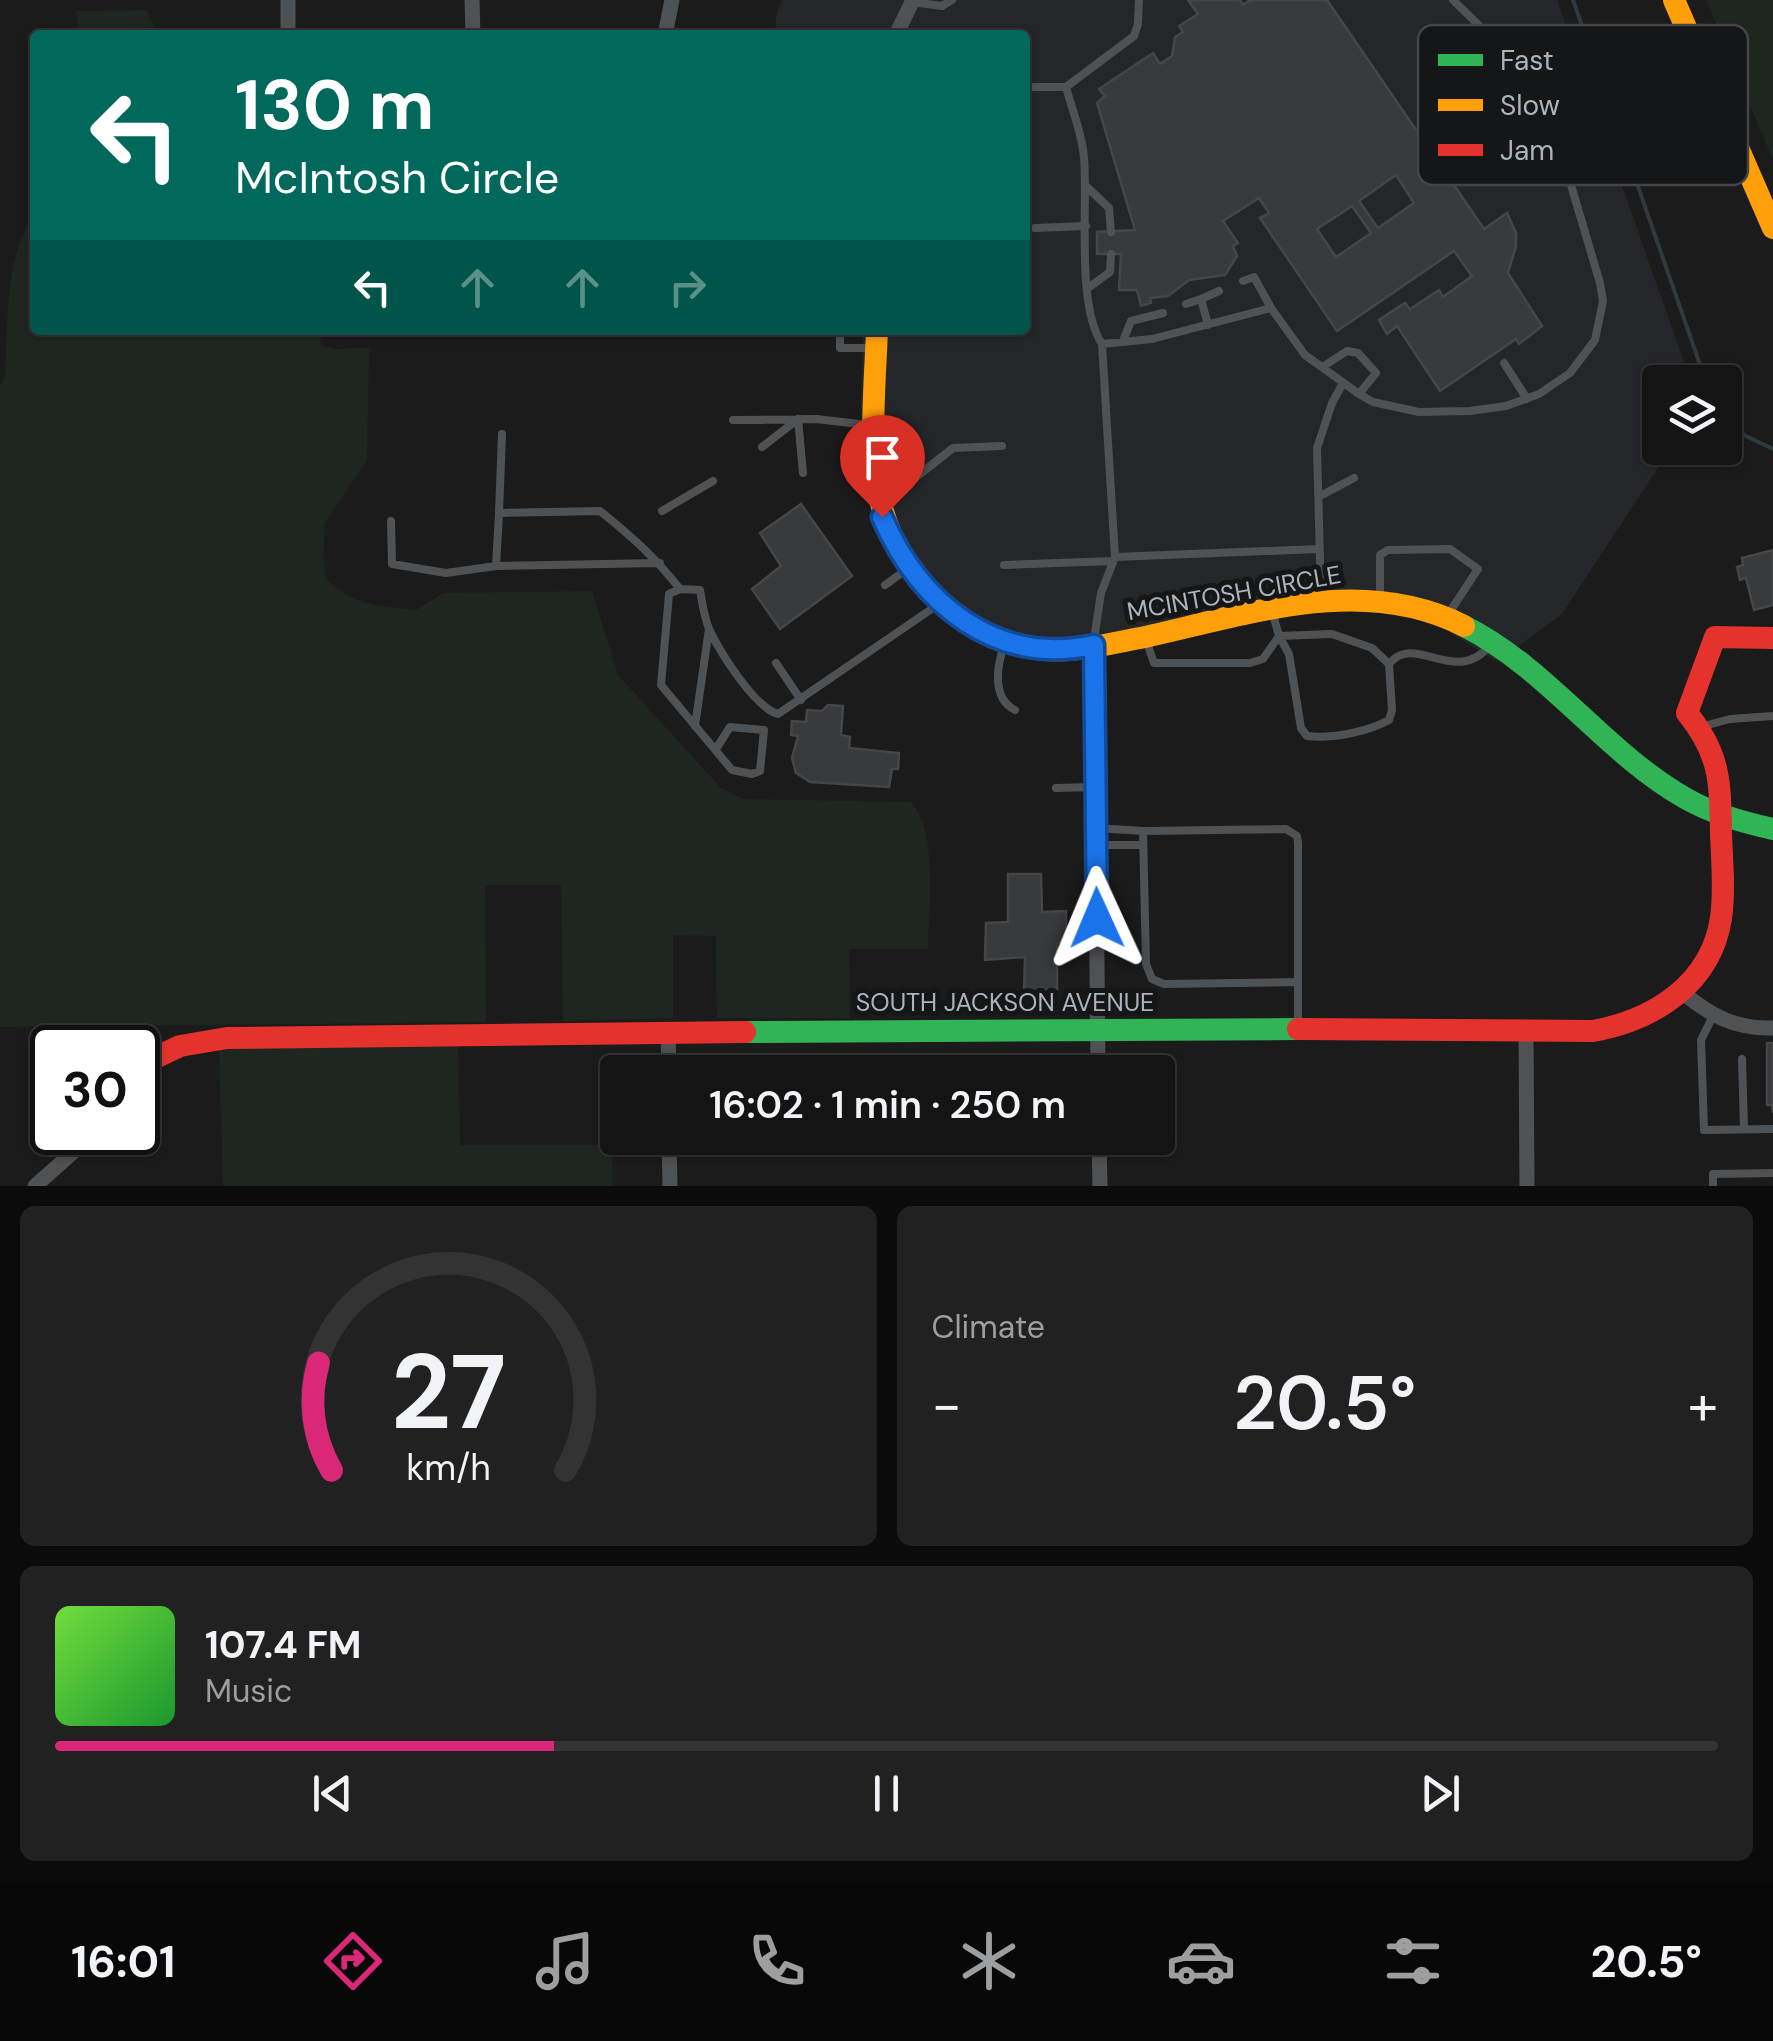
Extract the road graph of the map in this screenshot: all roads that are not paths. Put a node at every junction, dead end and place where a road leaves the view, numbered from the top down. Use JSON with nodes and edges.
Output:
{"nodes":[{"id":1,"x":288,"y":0,"type":"edge"},
{"id":2,"x":472,"y":0,"type":"edge"},
{"id":3,"x":672,"y":0,"type":"edge"},
{"id":4,"x":952,"y":0,"type":"edge"},
{"id":5,"x":1139,"y":0,"type":"edge"},
{"id":6,"x":1454,"y":0,"type":"edge"},
{"id":7,"x":1674,"y":0,"type":"edge"},
{"id":8,"x":912,"y":1,"type":"edge"},
{"id":9,"x":1479,"y":25,"type":"edge"},
{"id":10,"x":1685,"y":25,"type":"edge"},
{"id":11,"x":288,"y":30,"type":"edge"},
{"id":12,"x":473,"y":30,"type":"edge"},
{"id":13,"x":666,"y":30,"type":"edge"},
{"id":14,"x":898,"y":30,"type":"edge"},
{"id":15,"x":1066,"y":87,"type":"junction"},
{"id":16,"x":1030,"y":88,"type":"edge"},
{"id":17,"x":1748,"y":170,"type":"edge"},
{"id":18,"x":1572,"y":185,"type":"edge"},
{"id":19,"x":1085,"y":186,"type":"junction"},
{"id":20,"x":1086,"y":226,"type":"junction"},
{"id":21,"x":1035,"y":228,"type":"dead end"},
{"id":22,"x":1773,"y":228,"type":"edge"},
{"id":23,"x":1112,"y":232,"type":"dead end"},
{"id":24,"x":1111,"y":254,"type":"dead end"},
{"id":25,"x":1243,"y":282,"type":"dead end"},
{"id":26,"x":1088,"y":288,"type":"junction"},
{"id":27,"x":1219,"y":292,"type":"dead end"},
{"id":28,"x":1202,"y":298,"type":"junction"},
{"id":29,"x":1186,"y":304,"type":"dead end"},
{"id":30,"x":1271,"y":308,"type":"junction"},
{"id":31,"x":1163,"y":312,"type":"dead end"},
{"id":32,"x":1208,"y":325,"type":"junction"},
{"id":33,"x":840,"y":335,"type":"edge"},
{"id":34,"x":876,"y":339,"type":"edge"},
{"id":35,"x":1123,"y":341,"type":"junction"},
{"id":36,"x":1102,"y":344,"type":"junction"},
{"id":37,"x":1504,"y":364,"type":"dead end"},
{"id":38,"x":1324,"y":366,"type":"junction"},
{"id":39,"x":1343,"y":383,"type":"junction"},
{"id":40,"x":1359,"y":394,"type":"junction"},
{"id":41,"x":1527,"y":399,"type":"junction"},
{"id":42,"x":798,"y":419,"type":"junction"},
{"id":43,"x":733,"y":420,"type":"dead end"},
{"id":44,"x":875,"y":426,"type":"junction"},
{"id":45,"x":502,"y":434,"type":"dead end"},
{"id":46,"x":1002,"y":446,"type":"dead end"},
{"id":47,"x":762,"y":447,"type":"dead end"},
{"id":48,"x":803,"y":473,"type":"dead end"},
{"id":49,"x":1354,"y":478,"type":"dead end"},
{"id":50,"x":712,"y":481,"type":"dead end"},
{"id":51,"x":1320,"y":496,"type":"junction"},
{"id":52,"x":880,"y":506,"type":"junction"},
{"id":53,"x":662,"y":511,"type":"dead end"},
{"id":54,"x":498,"y":513,"type":"junction"},
{"id":55,"x":391,"y":521,"type":"dead end"},
{"id":56,"x":1318,"y":548,"type":"junction"},
{"id":57,"x":1114,"y":559,"type":"junction"},
{"id":58,"x":660,"y":563,"type":"junction"},
{"id":59,"x":1004,"y":565,"type":"dead end"},
{"id":60,"x":496,"y":566,"type":"junction"},
{"id":61,"x":908,"y":568,"type":"junction"},
{"id":62,"x":885,"y":585,"type":"dead end"},
{"id":63,"x":680,"y":589,"type":"junction"},
{"id":64,"x":1380,"y":600,"type":"junction"},
{"id":65,"x":1321,"y":602,"type":"junction"},
{"id":66,"x":940,"y":604,"type":"junction"},
{"id":67,"x":1272,"y":610,"type":"junction"},
{"id":68,"x":1446,"y":616,"type":"junction"},
{"id":69,"x":709,"y":629,"type":"junction"},
{"id":70,"x":1144,"y":636,"type":"junction"},
{"id":71,"x":1278,"y":636,"type":"junction"},
{"id":72,"x":1773,"y":638,"type":"edge"},
{"id":73,"x":1006,"y":640,"type":"junction"},
{"id":74,"x":1493,"y":641,"type":"junction"},
{"id":75,"x":1094,"y":645,"type":"junction"},
{"id":76,"x":776,"y":662,"type":"dead end"},
{"id":77,"x":1389,"y":664,"type":"junction"},
{"id":78,"x":801,"y":700,"type":"junction"},
{"id":79,"x":1016,"y":710,"type":"dead end"},
{"id":80,"x":1773,"y":716,"type":"edge"},
{"id":81,"x":695,"y":726,"type":"junction"},
{"id":82,"x":1700,"y":728,"type":"junction"},
{"id":83,"x":716,"y":748,"type":"junction"},
{"id":84,"x":1096,"y":787,"type":"junction"},
{"id":85,"x":1056,"y":788,"type":"dead end"},
{"id":86,"x":1721,"y":816,"type":"junction"},
{"id":87,"x":1773,"y":829,"type":"edge"},
{"id":88,"x":1144,"y":831,"type":"junction"},
{"id":89,"x":1096,"y":836,"type":"junction"},
{"id":90,"x":1143,"y":845,"type":"junction"},
{"id":91,"x":1298,"y":982,"type":"junction"},
{"id":92,"x":1682,"y":992,"type":"junction"},
{"id":93,"x":1713,"y":1016,"type":"junction"},
{"id":94,"x":1098,"y":1028,"type":"junction"},
{"id":95,"x":1773,"y":1028,"type":"edge"},
{"id":96,"x":1298,"y":1029,"type":"junction"},
{"id":97,"x":1526,"y":1030,"type":"junction"},
{"id":98,"x":668,"y":1032,"type":"junction"},
{"id":99,"x":160,"y":1051,"type":"edge"},
{"id":100,"x":668,"y":1055,"type":"edge"},
{"id":101,"x":1098,"y":1055,"type":"edge"},
{"id":102,"x":1742,"y":1059,"type":"dead end"},
{"id":103,"x":1773,"y":1129,"type":"edge"},
{"id":104,"x":1744,"y":1130,"type":"junction"},
{"id":105,"x":70,"y":1155,"type":"edge"},
{"id":106,"x":670,"y":1155,"type":"edge"},
{"id":107,"x":1099,"y":1155,"type":"edge"},
{"id":108,"x":1773,"y":1172,"type":"edge"},
{"id":109,"x":35,"y":1186,"type":"edge"},
{"id":110,"x":670,"y":1186,"type":"edge"},
{"id":111,"x":1100,"y":1186,"type":"edge"},
{"id":112,"x":1527,"y":1186,"type":"edge"},
{"id":113,"x":1713,"y":1186,"type":"edge"}],
"edges":[{"from":1,"to":11,"type":"street"},
{"from":2,"to":12,"type":"street"},
{"from":3,"to":13,"type":"street"},
{"from":4,"to":8,"type":"lane"},
{"from":5,"to":15,"type":"lane"},
{"from":6,"to":9,"type":"lane"},
{"from":7,"to":10,"type":"street"},
{"from":8,"to":14,"type":"street"},
{"from":15,"to":16,"type":"lane"},
{"from":15,"to":19,"type":"lane"},
{"from":17,"to":22,"type":"street"},
{"from":18,"to":41,"type":"lane"},
{"from":19,"to":20,"type":"lane"},
{"from":19,"to":23,"type":"lane"},
{"from":20,"to":21,"type":"lane"},
{"from":20,"to":26,"type":"lane"},
{"from":24,"to":26,"type":"lane"},
{"from":25,"to":30,"type":"lane"},
{"from":26,"to":36,"type":"lane"},
{"from":27,"to":28,"type":"lane"},
{"from":28,"to":29,"type":"lane"},
{"from":28,"to":32,"type":"lane"},
{"from":30,"to":32,"type":"lane"},
{"from":30,"to":38,"type":"lane"},
{"from":31,"to":35,"type":"lane"},
{"from":32,"to":35,"type":"lane"},
{"from":33,"to":34,"type":"lane"},
{"from":34,"to":44,"type":"street","name":"MCINTOSH CIRCLE"},
{"from":35,"to":36,"type":"lane"},
{"from":36,"to":57,"type":"lane"},
{"from":37,"to":41,"type":"lane"},
{"from":38,"to":39,"type":"lane"},
{"from":38,"to":40,"type":"lane"},
{"from":39,"to":40,"type":"lane"},
{"from":39,"to":51,"type":"lane"},
{"from":40,"to":41,"type":"lane"},
{"from":42,"to":43,"type":"lane"},
{"from":42,"to":44,"type":"lane"},
{"from":42,"to":47,"type":"lane"},
{"from":42,"to":48,"type":"lane"},
{"from":44,"to":52,"type":"street","name":"MCINTOSH CIRCLE"},
{"from":45,"to":54,"type":"lane"},
{"from":46,"to":52,"type":"lane"},
{"from":49,"to":51,"type":"lane"},
{"from":50,"to":53,"type":"lane"},
{"from":51,"to":56,"type":"lane"},
{"from":52,"to":61,"type":"street","name":"MCINTOSH CIRCLE"},
{"from":54,"to":58,"type":"lane"},
{"from":54,"to":60,"type":"lane"},
{"from":55,"to":60,"type":"lane"},
{"from":56,"to":57,"type":"lane"},
{"from":56,"to":65,"type":"lane"},
{"from":57,"to":59,"type":"lane"},
{"from":57,"to":75,"type":"lane"},
{"from":58,"to":60,"type":"lane"},
{"from":58,"to":63,"type":"lane"},
{"from":61,"to":62,"type":"lane"},
{"from":61,"to":66,"type":"street","name":"MCINTOSH CIRCLE"},
{"from":63,"to":69,"type":"lane"},
{"from":63,"to":81,"type":"lane"},
{"from":64,"to":65,"type":"street","name":"MCINTOSH CIRCLE"},
{"from":64,"to":68,"type":"street","name":"MCINTOSH CIRCLE"},
{"from":64,"to":68,"type":"lane"},
{"from":65,"to":67,"type":"street","name":"MCINTOSH CIRCLE"},
{"from":66,"to":73,"type":"street","name":"MCINTOSH CIRCLE"},
{"from":66,"to":78,"type":"lane"},
{"from":67,"to":70,"type":"street","name":"MCINTOSH CIRCLE"},
{"from":67,"to":71,"type":"lane"},
{"from":68,"to":74,"type":"street","name":"MCINTOSH CIRCLE"},
{"from":69,"to":78,"type":"lane"},
{"from":69,"to":81,"type":"lane"},
{"from":70,"to":71,"type":"lane"},
{"from":70,"to":75,"type":"street","name":"MCINTOSH CIRCLE"},
{"from":71,"to":77,"type":"lane"},
{"from":71,"to":77,"type":"lane"},
{"from":72,"to":82,"type":"street","name":"SOUTH JACKSON AVENUE"},
{"from":73,"to":75,"type":"street","name":"MCINTOSH CIRCLE"},
{"from":73,"to":79,"type":"lane"},
{"from":74,"to":77,"type":"lane"},
{"from":74,"to":86,"type":"street","name":"MCINTOSH CIRCLE"},
{"from":75,"to":84,"type":"street"},
{"from":76,"to":78,"type":"lane"},
{"from":80,"to":82,"type":"lane"},
{"from":81,"to":83,"type":"lane"},
{"from":82,"to":86,"type":"street","name":"SOUTH JACKSON AVENUE"},
{"from":83,"to":83,"type":"lane"},
{"from":84,"to":85,"type":"lane"},
{"from":84,"to":89,"type":"street"},
{"from":86,"to":87,"type":"street","name":"MCINTOSH CIRCLE"},
{"from":86,"to":92,"type":"street","name":"SOUTH JACKSON AVENUE"},
{"from":88,"to":89,"type":"lane"},
{"from":88,"to":90,"type":"lane"},
{"from":88,"to":91,"type":"lane"},
{"from":89,"to":90,"type":"lane"},
{"from":89,"to":94,"type":"street"},
{"from":90,"to":91,"type":"lane"},
{"from":91,"to":96,"type":"lane"},
{"from":92,"to":93,"type":"street"},
{"from":92,"to":97,"type":"street","name":"SOUTH JACKSON AVENUE"},
{"from":93,"to":95,"type":"street"},
{"from":93,"to":104,"type":"lane"},
{"from":94,"to":96,"type":"street","name":"SOUTH JACKSON AVENUE"},
{"from":94,"to":98,"type":"street","name":"SOUTH JACKSON AVENUE"},
{"from":94,"to":101,"type":"street"},
{"from":96,"to":97,"type":"street","name":"SOUTH JACKSON AVENUE"},
{"from":97,"to":112,"type":"street"},
{"from":98,"to":99,"type":"street","name":"SOUTH JACKSON AVENUE"},
{"from":98,"to":100,"type":"street"},
{"from":102,"to":104,"type":"lane"},
{"from":103,"to":104,"type":"lane"},
{"from":105,"to":109,"type":"street"},
{"from":106,"to":110,"type":"street"},
{"from":107,"to":111,"type":"street"},
{"from":108,"to":113,"type":"lane"}]}
